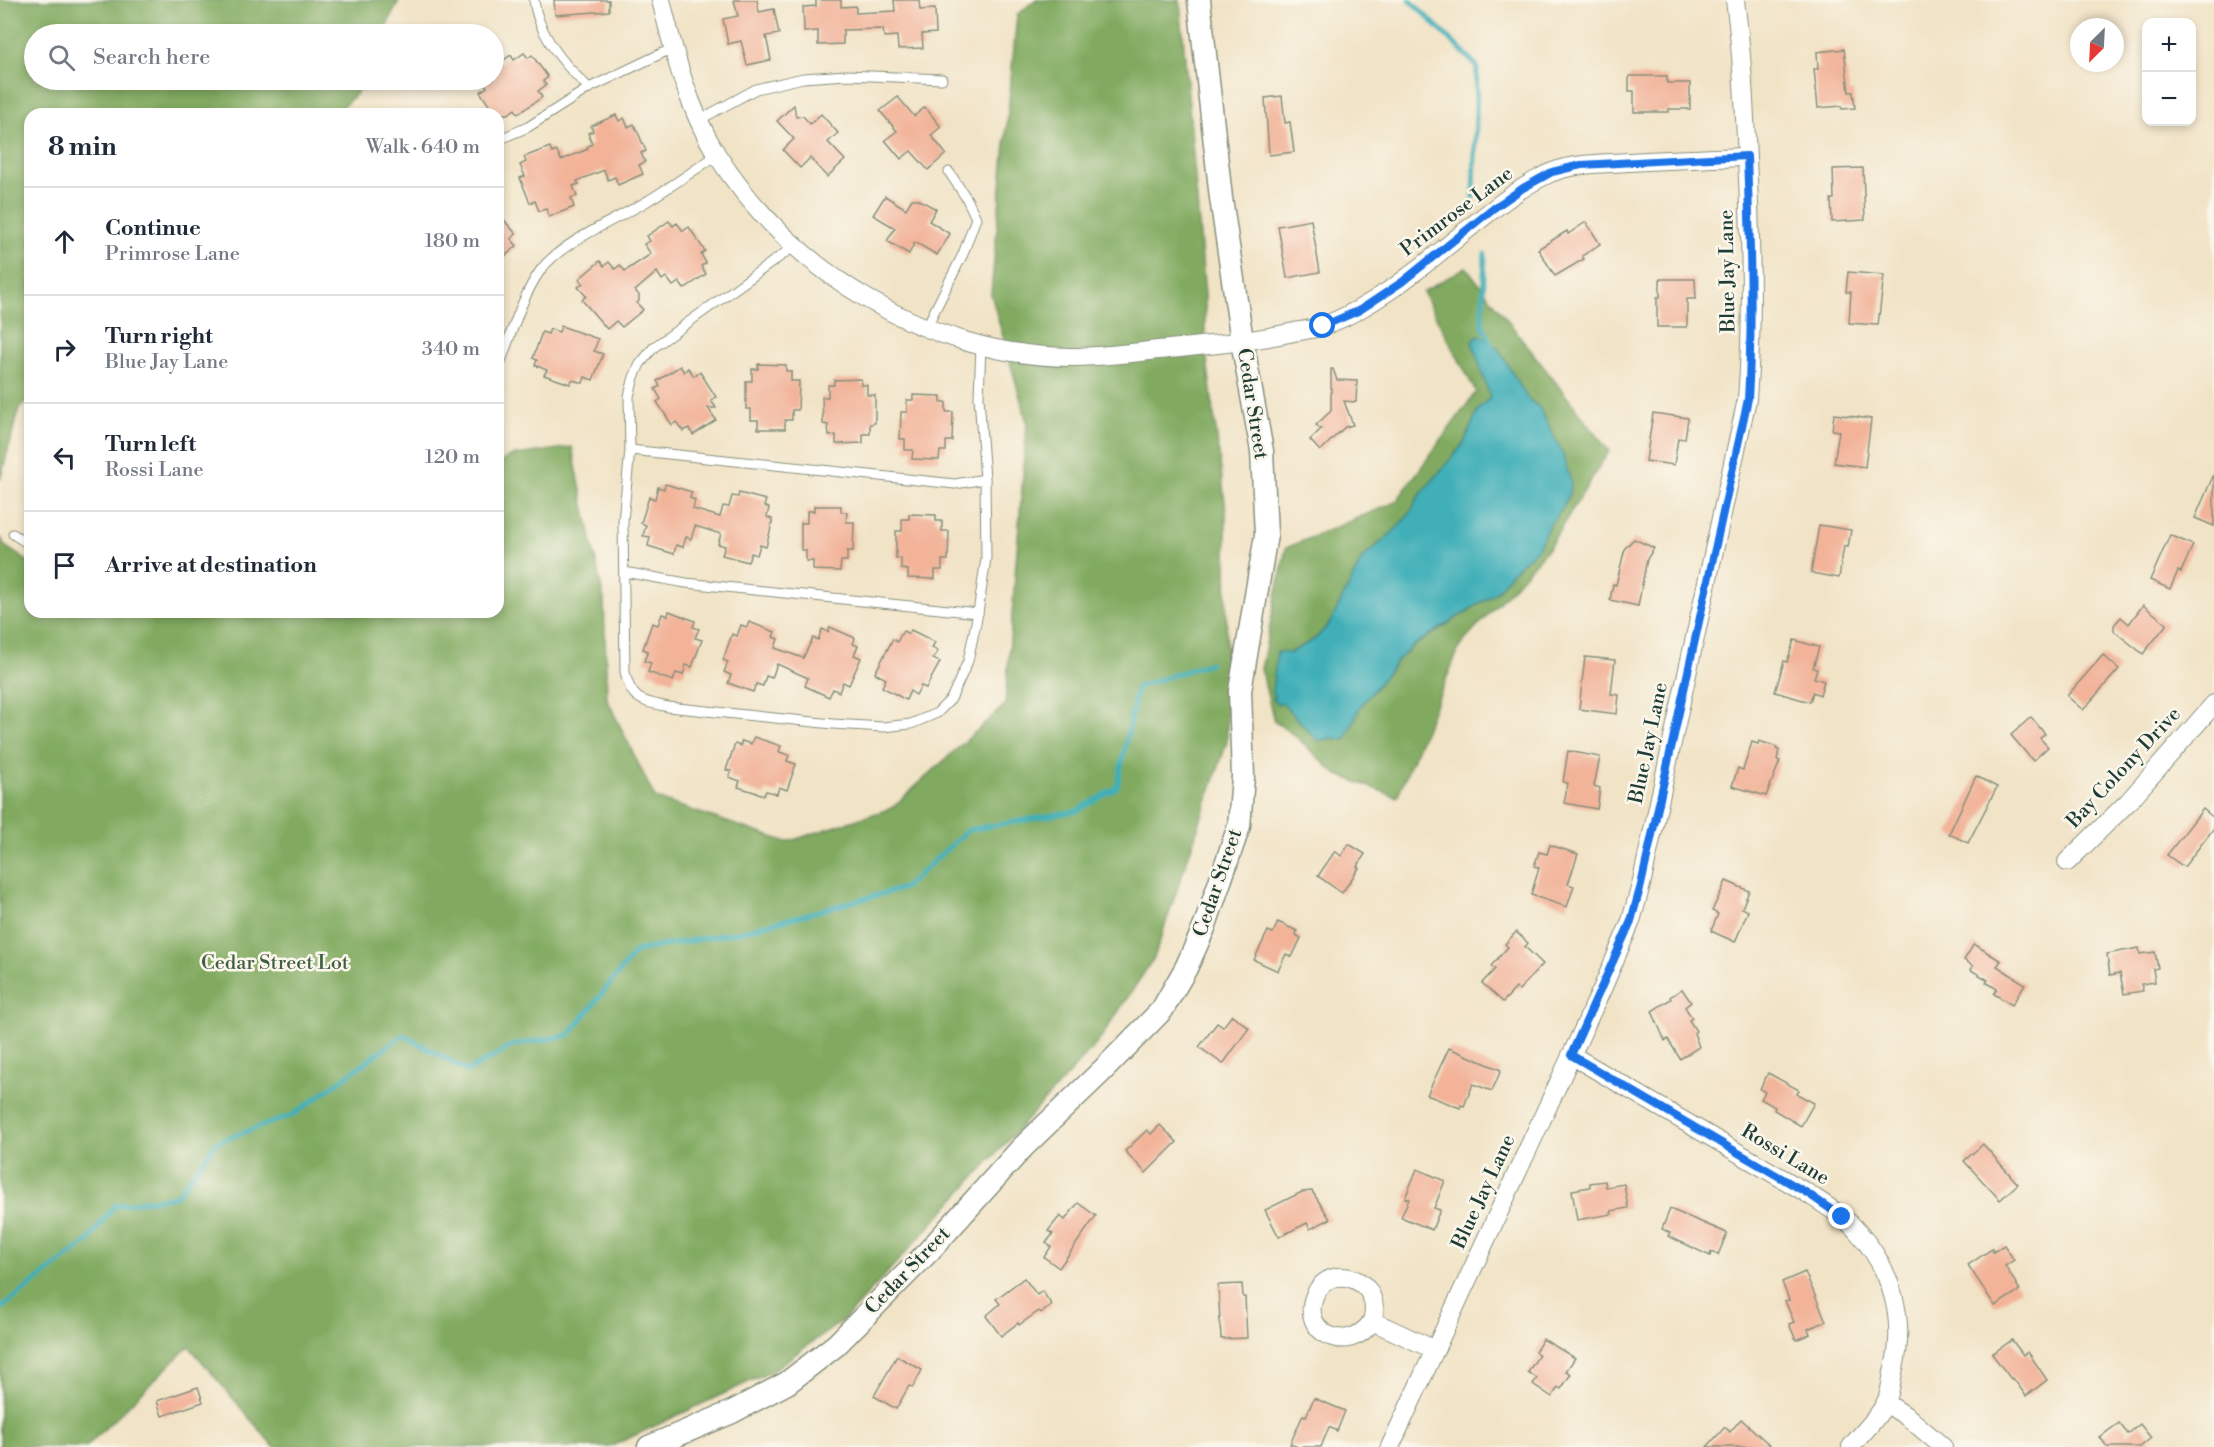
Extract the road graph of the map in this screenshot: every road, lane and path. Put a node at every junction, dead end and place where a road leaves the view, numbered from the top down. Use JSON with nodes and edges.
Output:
{"nodes":[{"id":1,"x":534,"y":0,"type":"edge"},
{"id":2,"x":661,"y":0,"type":"edge"},
{"id":3,"x":1198,"y":0,"type":"edge"},
{"id":4,"x":1735,"y":0,"type":"edge"},
{"id":5,"x":673,"y":48,"type":"junction"},
{"id":6,"x":942,"y":79,"type":"dead end"},
{"id":7,"x":589,"y":88,"type":"junction"},
{"id":8,"x":699,"y":120,"type":"junction"},
{"id":9,"x":504,"y":137,"type":"edge"},
{"id":10,"x":717,"y":155,"type":"junction"},
{"id":11,"x":1747,"y":156,"type":"junction"},
{"id":12,"x":949,"y":172,"type":"dead end"},
{"id":13,"x":796,"y":245,"type":"junction"},
{"id":14,"x":926,"y":329,"type":"junction"},
{"id":15,"x":1242,"y":341,"type":"junction"},
{"id":16,"x":981,"y":345,"type":"junction"},
{"id":17,"x":504,"y":354,"type":"edge"},
{"id":18,"x":630,"y":450,"type":"junction"},
{"id":19,"x":985,"y":479,"type":"junction"},
{"id":20,"x":13,"y":534,"type":"dead end"},
{"id":21,"x":24,"y":541,"type":"edge"},
{"id":22,"x":624,"y":572,"type":"junction"},
{"id":23,"x":978,"y":613,"type":"junction"},
{"id":24,"x":2214,"y":704,"type":"edge"},
{"id":25,"x":2067,"y":862,"type":"dead end"},
{"id":26,"x":1571,"y":1055,"type":"junction"},
{"id":27,"x":1372,"y":1321,"type":"dead end"},
{"id":28,"x":1435,"y":1350,"type":"junction"},
{"id":29,"x":1886,"y":1403,"type":"junction"},
{"id":30,"x":649,"y":1447,"type":"edge"},
{"id":31,"x":1390,"y":1447,"type":"edge"},
{"id":32,"x":1851,"y":1447,"type":"edge"},
{"id":33,"x":1942,"y":1447,"type":"edge"}],
"edges":[{"from":1,"to":7,"type":"lane"},
{"from":2,"to":5,"type":"street","name":"Primrose Lane"},
{"from":3,"to":15,"type":"street","name":"Cedar Street"},
{"from":4,"to":11,"type":"street","name":"Blue Jay Lane"},
{"from":5,"to":7,"type":"lane"},
{"from":5,"to":8,"type":"street","name":"Primrose Lane"},
{"from":6,"to":8,"type":"lane"},
{"from":7,"to":9,"type":"lane"},
{"from":8,"to":10,"type":"street","name":"Primrose Lane"},
{"from":10,"to":13,"type":"street","name":"Primrose Lane"},
{"from":10,"to":17,"type":"lane"},
{"from":11,"to":15,"type":"street","name":"Primrose Lane"},
{"from":11,"to":26,"type":"street","name":"Blue Jay Lane"},
{"from":12,"to":14,"type":"lane"},
{"from":13,"to":14,"type":"street","name":"Primrose Lane"},
{"from":13,"to":18,"type":"lane"},
{"from":14,"to":16,"type":"street","name":"Primrose Lane"},
{"from":15,"to":16,"type":"street","name":"Primrose Lane"},
{"from":15,"to":30,"type":"street","name":"Cedar Street"},
{"from":16,"to":19,"type":"lane"},
{"from":18,"to":19,"type":"lane"},
{"from":18,"to":22,"type":"lane"},
{"from":19,"to":23,"type":"lane"},
{"from":20,"to":21,"type":"lane"},
{"from":22,"to":23,"type":"lane"},
{"from":22,"to":23,"type":"lane"},
{"from":24,"to":25,"type":"street","name":"Bay Colony Drive"},
{"from":26,"to":28,"type":"street","name":"Blue Jay Lane"},
{"from":26,"to":29,"type":"street","name":"Rossi Lane"},
{"from":27,"to":28,"type":"street"},
{"from":28,"to":31,"type":"street","name":"Blue Jay Lane"},
{"from":29,"to":32,"type":"street","name":"Rossi Lane"},
{"from":29,"to":33,"type":"street"}]}
